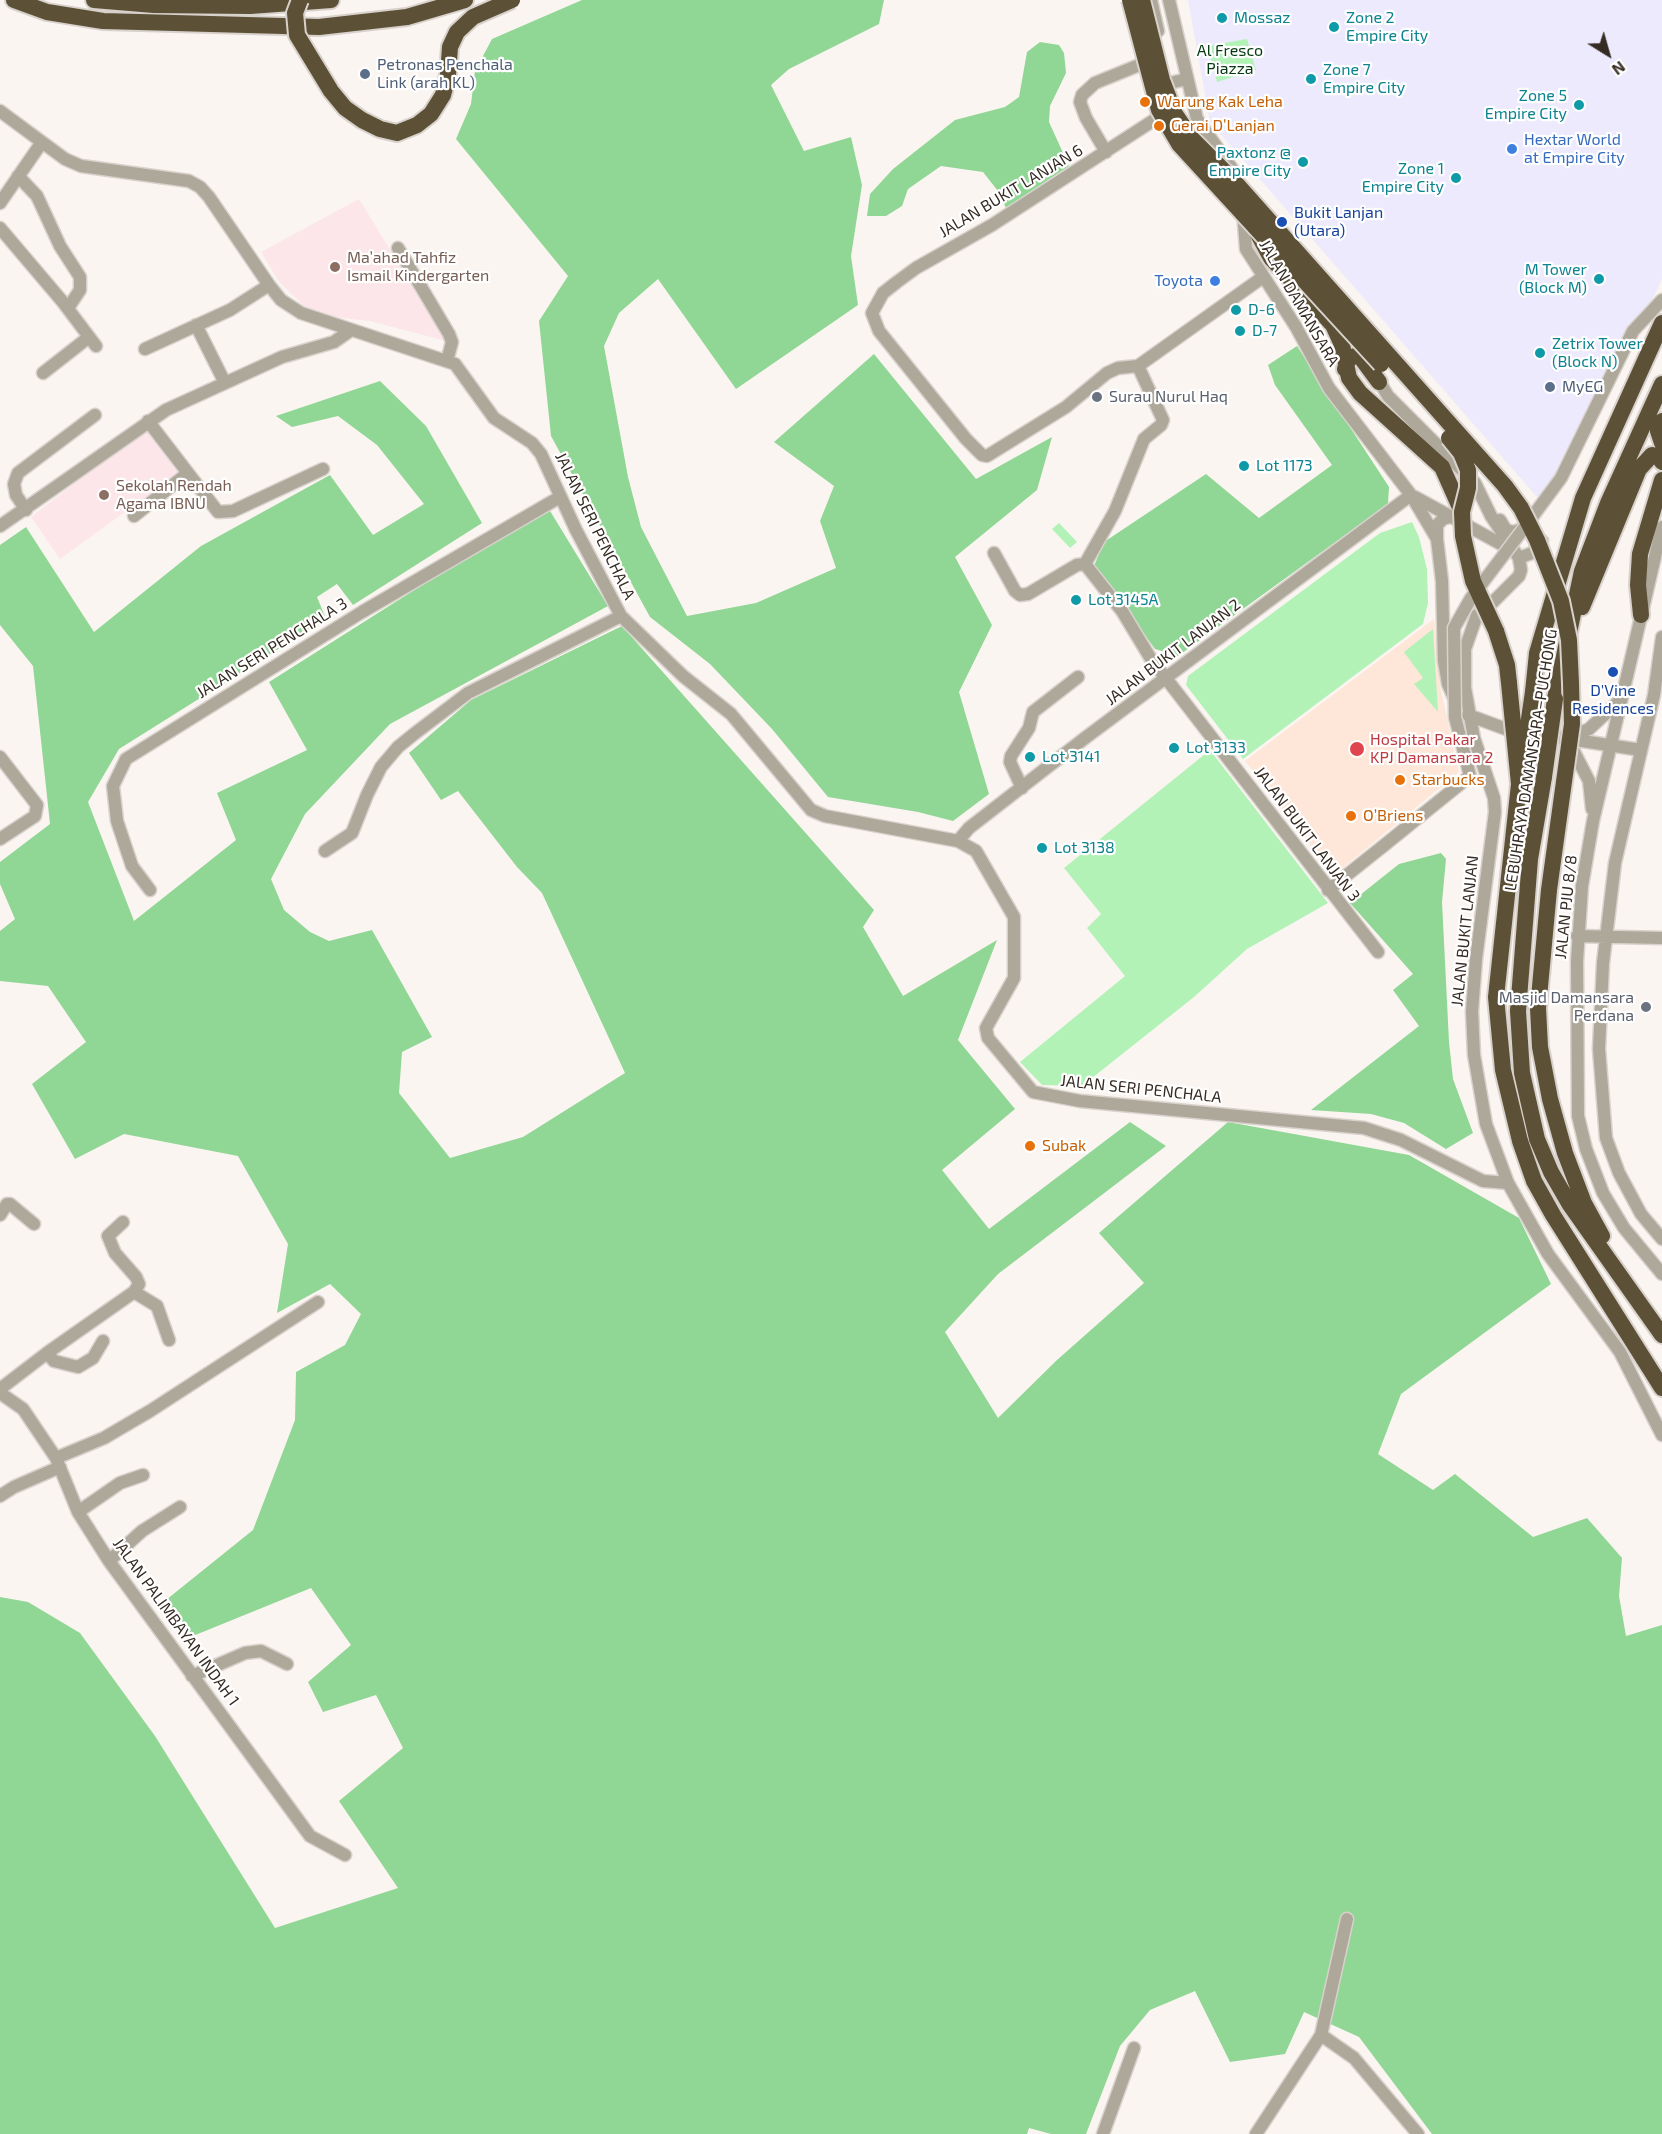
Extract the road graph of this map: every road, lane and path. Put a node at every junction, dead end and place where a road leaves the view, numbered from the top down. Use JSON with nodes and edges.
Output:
{"nodes":[{"id":1,"x":14,"y":0,"type":"edge"},
{"id":2,"x":94,"y":0,"type":"edge"},
{"id":3,"x":300,"y":0,"type":"edge"},
{"id":4,"x":331,"y":0,"type":"edge"},
{"id":5,"x":465,"y":0,"type":"edge"},
{"id":6,"x":512,"y":0,"type":"edge"},
{"id":7,"x":1130,"y":0,"type":"edge"},
{"id":8,"x":1142,"y":0,"type":"edge"},
{"id":9,"x":1151,"y":0,"type":"edge"},
{"id":10,"x":1169,"y":0,"type":"edge"},
{"id":11,"x":1163,"y":56,"type":"junction"},
{"id":12,"x":1187,"y":80,"type":"junction"},
{"id":13,"x":1170,"y":83,"type":"junction"},
{"id":14,"x":1176,"y":106,"type":"junction"},
{"id":15,"x":0,"y":111,"type":"edge"},
{"id":16,"x":42,"y":142,"type":"junction"},
{"id":17,"x":1106,"y":152,"type":"junction"},
{"id":18,"x":18,"y":176,"type":"junction"},
{"id":19,"x":0,"y":203,"type":"edge"},
{"id":20,"x":1242,"y":203,"type":"junction"},
{"id":21,"x":0,"y":228,"type":"edge"},
{"id":22,"x":398,"y":248,"type":"dead end"},
{"id":23,"x":1263,"y":277,"type":"junction"},
{"id":24,"x":268,"y":285,"type":"junction"},
{"id":25,"x":1662,"y":300,"type":"edge"},
{"id":26,"x":68,"y":308,"type":"junction"},
{"id":27,"x":1662,"y":323,"type":"edge"},
{"id":28,"x":196,"y":326,"type":"junction"},
{"id":29,"x":351,"y":330,"type":"junction"},
{"id":30,"x":145,"y":349,"type":"dead end"},
{"id":31,"x":447,"y":361,"type":"junction"},
{"id":32,"x":1138,"y":366,"type":"junction"},
{"id":33,"x":1345,"y":369,"type":"junction"},
{"id":34,"x":43,"y":373,"type":"dead end"},
{"id":35,"x":1379,"y":382,"type":"junction"},
{"id":36,"x":225,"y":383,"type":"junction"},
{"id":37,"x":1662,"y":384,"type":"edge"},
{"id":38,"x":1662,"y":401,"type":"edge"},
{"id":39,"x":95,"y":415,"type":"dead end"},
{"id":40,"x":148,"y":421,"type":"junction"},
{"id":41,"x":1662,"y":421,"type":"edge"},
{"id":42,"x":1636,"y":441,"type":"junction"},
{"id":43,"x":1662,"y":443,"type":"edge"},
{"id":44,"x":1662,"y":462,"type":"edge"},
{"id":45,"x":323,"y":470,"type":"dead end"},
{"id":46,"x":189,"y":473,"type":"junction"},
{"id":47,"x":1662,"y":480,"type":"edge"},
{"id":48,"x":1412,"y":495,"type":"junction"},
{"id":49,"x":560,"y":497,"type":"junction"},
{"id":50,"x":26,"y":510,"type":"junction"},
{"id":51,"x":1457,"y":514,"type":"junction"},
{"id":52,"x":1498,"y":515,"type":"dead end"},
{"id":53,"x":134,"y":516,"type":"dead end"},
{"id":54,"x":0,"y":526,"type":"edge"},
{"id":55,"x":1662,"y":527,"type":"edge"},
{"id":56,"x":1524,"y":528,"type":"junction"},
{"id":57,"x":1437,"y":538,"type":"junction"},
{"id":58,"x":1542,"y":541,"type":"dead end"},
{"id":59,"x":994,"y":553,"type":"dead end"},
{"id":60,"x":1516,"y":554,"type":"junction"},
{"id":61,"x":1085,"y":564,"type":"junction"},
{"id":62,"x":1493,"y":602,"type":"dead end"},
{"id":63,"x":1477,"y":615,"type":"dead end"},
{"id":64,"x":1641,"y":615,"type":"junction"},
{"id":65,"x":621,"y":616,"type":"junction"},
{"id":66,"x":1449,"y":632,"type":"junction"},
{"id":67,"x":1662,"y":638,"type":"edge"},
{"id":68,"x":1465,"y":649,"type":"junction"},
{"id":69,"x":1566,"y":649,"type":"junction"},
{"id":70,"x":1078,"y":677,"type":"dead end"},
{"id":71,"x":1167,"y":677,"type":"junction"},
{"id":72,"x":1620,"y":700,"type":"junction"},
{"id":73,"x":1472,"y":719,"type":"junction"},
{"id":74,"x":1506,"y":729,"type":"tunnel mouth"},
{"id":75,"x":1562,"y":737,"type":"junction"},
{"id":76,"x":1609,"y":745,"type":"junction"},
{"id":77,"x":1641,"y":750,"type":"junction"},
{"id":78,"x":0,"y":757,"type":"edge"},
{"id":79,"x":1519,"y":784,"type":"junction"},
{"id":80,"x":1022,"y":788,"type":"junction"},
{"id":81,"x":1593,"y":820,"type":"junction"},
{"id":82,"x":0,"y":839,"type":"edge"},
{"id":83,"x":958,"y":841,"type":"junction"},
{"id":84,"x":325,"y":851,"type":"dead end"},
{"id":85,"x":150,"y":890,"type":"dead end"},
{"id":86,"x":1328,"y":890,"type":"junction"},
{"id":87,"x":1577,"y":936,"type":"junction"},
{"id":88,"x":1606,"y":937,"type":"junction"},
{"id":89,"x":1662,"y":938,"type":"edge"},
{"id":90,"x":1378,"y":952,"type":"dead end"},
{"id":91,"x":1508,"y":1183,"type":"junction"},
{"id":92,"x":0,"y":1215,"type":"edge"},
{"id":93,"x":123,"y":1222,"type":"dead end"},
{"id":94,"x":34,"y":1224,"type":"dead end"},
{"id":95,"x":1662,"y":1239,"type":"edge"},
{"id":96,"x":1662,"y":1274,"type":"edge"},
{"id":97,"x":134,"y":1292,"type":"junction"},
{"id":98,"x":318,"y":1302,"type":"dead end"},
{"id":99,"x":1642,"y":1310,"type":"junction"},
{"id":100,"x":1662,"y":1335,"type":"edge"},
{"id":101,"x":169,"y":1340,"type":"dead end"},
{"id":102,"x":103,"y":1341,"type":"dead end"},
{"id":103,"x":46,"y":1353,"type":"junction"},
{"id":104,"x":1662,"y":1388,"type":"edge"},
{"id":105,"x":0,"y":1391,"type":"edge"},
{"id":106,"x":1662,"y":1435,"type":"edge"},
{"id":107,"x":58,"y":1463,"type":"junction"},
{"id":108,"x":143,"y":1475,"type":"dead end"},
{"id":109,"x":0,"y":1496,"type":"edge"},
{"id":110,"x":180,"y":1507,"type":"dead end"},
{"id":111,"x":78,"y":1512,"type":"junction"},
{"id":112,"x":109,"y":1561,"type":"junction"},
{"id":113,"x":286,"y":1664,"type":"dead end"},
{"id":114,"x":192,"y":1676,"type":"junction"},
{"id":115,"x":345,"y":1855,"type":"dead end"},
{"id":116,"x":1347,"y":1919,"type":"dead end"},
{"id":117,"x":1321,"y":2035,"type":"junction"},
{"id":118,"x":1134,"y":2048,"type":"dead end"},
{"id":119,"x":1103,"y":2134,"type":"edge"},
{"id":120,"x":1257,"y":2134,"type":"edge"},
{"id":121,"x":1418,"y":2134,"type":"edge"}],
"edges":[{"from":1,"to":5,"type":"highway"},
{"from":2,"to":4,"type":"highway"},
{"from":3,"to":6,"type":"highway","bridge":true},
{"from":7,"to":51,"type":"highway","bridge":true},
{"from":8,"to":99,"type":"highway","bridge":true},
{"from":9,"to":11,"type":"street"},
{"from":10,"to":12,"type":"street"},
{"from":11,"to":13,"type":"street"},
{"from":11,"to":17,"type":"street"},
{"from":12,"to":13,"type":"street"},
{"from":12,"to":35,"type":"street"},
{"from":13,"to":14,"type":"street"},
{"from":14,"to":17,"type":"street","name":"JALAN BUKIT LANJAN 6"},
{"from":14,"to":20,"type":"street"},
{"from":15,"to":16,"type":"street","name":"JALAN SERI PENCHALA"},
{"from":16,"to":18,"type":"street"},
{"from":16,"to":24,"type":"street","name":"JALAN SERI PENCHALA"},
{"from":17,"to":32,"type":"street","name":"JALAN BUKIT LANJAN 6"},
{"from":18,"to":19,"type":"street"},
{"from":18,"to":26,"type":"street"},
{"from":20,"to":23,"type":"street","name":"JALAN DAMANSARA"},
{"from":20,"to":33,"type":"highway"},
{"from":21,"to":26,"type":"street"},
{"from":22,"to":31,"type":"street"},
{"from":23,"to":32,"type":"street"},
{"from":23,"to":48,"type":"street","name":"JALAN DAMANSARA"},
{"from":24,"to":28,"type":"street"},
{"from":24,"to":29,"type":"street","name":"JALAN SERI PENCHALA"},
{"from":25,"to":56,"type":"street"},
{"from":26,"to":34,"type":"street"},
{"from":27,"to":79,"type":"highway","name":"LEBUHRAYA DAMANSARA–PUCHONG","bridge":true},
{"from":28,"to":30,"type":"street"},
{"from":28,"to":36,"type":"street"},
{"from":29,"to":31,"type":"street","name":"JALAN SERI PENCHALA"},
{"from":29,"to":36,"type":"street"},
{"from":31,"to":49,"type":"street","name":"JALAN SERI PENCHALA"},
{"from":32,"to":61,"type":"street"},
{"from":33,"to":35,"type":"highway"},
{"from":33,"to":51,"type":"highway"},
{"from":35,"to":60,"type":"street"},
{"from":36,"to":40,"type":"street"},
{"from":37,"to":42,"type":"highway","name":"LEBUHRAYA DAMANSARA–PUCHONG"},
{"from":38,"to":42,"type":"highway"},
{"from":39,"to":50,"type":"street"},
{"from":40,"to":46,"type":"street"},
{"from":40,"to":50,"type":"street"},
{"from":41,"to":43,"type":"highway"},
{"from":42,"to":69,"type":"highway","name":"LEBUHRAYA DAMANSARA–PUCHONG"},
{"from":44,"to":69,"type":"highway"},
{"from":45,"to":46,"type":"street"},
{"from":46,"to":53,"type":"street"},
{"from":47,"to":64,"type":"highway"},
{"from":48,"to":51,"type":"street"},
{"from":48,"to":57,"type":"street","name":"JALAN DAMANSARA"},
{"from":48,"to":71,"type":"street","name":"JALAN BUKIT LANJAN 2"},
{"from":49,"to":65,"type":"street","name":"JALAN SERI PENCHALA"},
{"from":49,"to":85,"type":"street","name":"JALAN SERI PENCHALA 3"},
{"from":50,"to":54,"type":"street"},
{"from":51,"to":57,"type":"street"},
{"from":51,"to":60,"type":"street"},
{"from":51,"to":79,"type":"highway","bridge":true},
{"from":52,"to":56,"type":"street"},
{"from":55,"to":64,"type":"street","name":"JALAN PJU 8/8"},
{"from":56,"to":66,"type":"street","bridge":true},
{"from":57,"to":66,"type":"street","name":"JALAN BUKIT LANJAN"},
{"from":58,"to":60,"type":"street"},
{"from":59,"to":61,"type":"street"},
{"from":60,"to":62,"type":"street"},
{"from":61,"to":71,"type":"street","name":"JALAN BUKIT LANJAN 3"},
{"from":63,"to":68,"type":"street"},
{"from":64,"to":72,"type":"street","name":"JALAN PJU 8/8"},
{"from":65,"to":83,"type":"street","name":"JALAN SERI PENCHALA"},
{"from":65,"to":84,"type":"street"},
{"from":66,"to":68,"type":"street"},
{"from":66,"to":73,"type":"street","name":"JALAN BUKIT LANJAN"},
{"from":66,"to":86,"type":"street","bridge":true},
{"from":67,"to":77,"type":"street"},
{"from":68,"to":73,"type":"street"},
{"from":69,"to":99,"type":"highway","name":"LEBUHRAYA DAMANSARA–PUCHONG","bridge":true},
{"from":70,"to":80,"type":"street"},
{"from":71,"to":80,"type":"street","name":"JALAN BUKIT LANJAN 2"},
{"from":71,"to":86,"type":"street","name":"JALAN BUKIT LANJAN 3"},
{"from":72,"to":75,"type":"street"},
{"from":72,"to":76,"type":"street","name":"JALAN PJU 8/8"},
{"from":73,"to":74,"type":"street"},
{"from":73,"to":91,"type":"street","name":"JALAN BUKIT LANJAN"},
{"from":75,"to":76,"type":"street"},
{"from":75,"to":81,"type":"street"},
{"from":76,"to":77,"type":"street"},
{"from":76,"to":81,"type":"street","name":"JALAN PJU 8/8"},
{"from":77,"to":88,"type":"street"},
{"from":78,"to":82,"type":"street"},
{"from":79,"to":104,"type":"highway","name":"LEBUHRAYA DAMANSARA–PUCHONG"},
{"from":80,"to":83,"type":"street","name":"JALAN BUKIT LANJAN 2"},
{"from":81,"to":87,"type":"street","name":"JALAN PJU 8/8"},
{"from":83,"to":91,"type":"street","name":"JALAN SERI PENCHALA"},
{"from":86,"to":90,"type":"street","name":"JALAN BUKIT LANJAN 3"},
{"from":87,"to":88,"type":"street"},
{"from":87,"to":96,"type":"street","name":"JALAN PJU 8/8"},
{"from":88,"to":89,"type":"street"},
{"from":88,"to":95,"type":"street"},
{"from":91,"to":106,"type":"street","name":"JALAN BUKIT LANJAN"},
{"from":92,"to":94,"type":"street"},
{"from":93,"to":97,"type":"street"},
{"from":97,"to":101,"type":"street"},
{"from":97,"to":103,"type":"street"},
{"from":98,"to":107,"type":"street"},
{"from":99,"to":100,"type":"highway","name":"LEBUHRAYA DAMANSARA–PUCHONG"},
{"from":102,"to":103,"type":"street"},
{"from":103,"to":105,"type":"street"},
{"from":105,"to":107,"type":"street","name":"JALAN PALIMBAYAN INDAH 1"},
{"from":107,"to":109,"type":"street"},
{"from":107,"to":111,"type":"street","name":"JALAN PALIMBAYAN INDAH 1"},
{"from":108,"to":111,"type":"street"},
{"from":110,"to":112,"type":"street"},
{"from":111,"to":112,"type":"street","name":"JALAN PALIMBAYAN INDAH 1"},
{"from":112,"to":114,"type":"street","name":"JALAN PALIMBAYAN INDAH 1"},
{"from":113,"to":114,"type":"street"},
{"from":114,"to":115,"type":"street","name":"JALAN PALIMBAYAN INDAH 1"},
{"from":116,"to":117,"type":"street"},
{"from":117,"to":120,"type":"street"},
{"from":117,"to":121,"type":"street"},
{"from":118,"to":119,"type":"street"}]}
